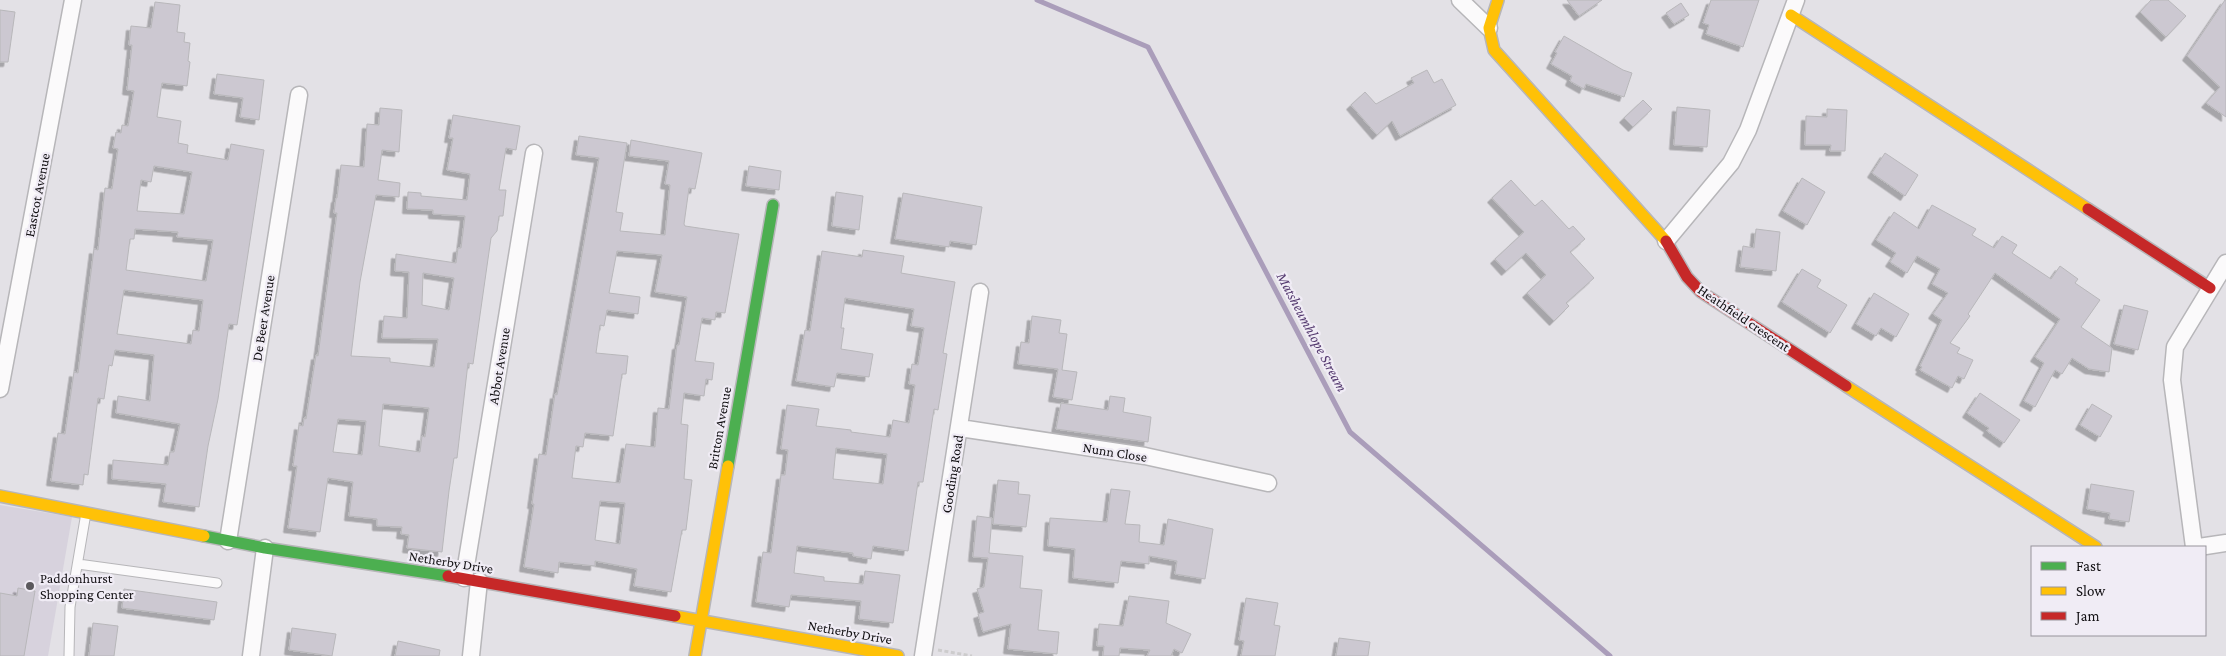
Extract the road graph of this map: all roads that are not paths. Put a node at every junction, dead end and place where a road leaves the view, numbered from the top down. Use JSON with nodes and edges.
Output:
{"nodes":[{"id":1,"x":73,"y":0,"type":"edge"},
{"id":2,"x":1460,"y":0,"type":"edge"},
{"id":3,"x":1498,"y":0,"type":"edge"},
{"id":4,"x":1794,"y":8,"type":"edge"},
{"id":5,"x":1489,"y":28,"type":"junction"},
{"id":6,"x":299,"y":94,"type":"dead end"},
{"id":7,"x":534,"y":153,"type":"dead end"},
{"id":8,"x":773,"y":206,"type":"dead end"},
{"id":9,"x":1666,"y":241,"type":"junction"},
{"id":10,"x":2226,"y":263,"type":"edge"},
{"id":11,"x":2210,"y":288,"type":"junction"},
{"id":12,"x":980,"y":292,"type":"dead end"},
{"id":13,"x":0,"y":389,"type":"edge"},
{"id":14,"x":960,"y":428,"type":"junction"},
{"id":15,"x":1268,"y":483,"type":"dead end"},
{"id":16,"x":0,"y":496,"type":"edge"},
{"id":17,"x":86,"y":513,"type":"junction"},
{"id":18,"x":228,"y":541,"type":"junction"},
{"id":19,"x":2226,"y":543,"type":"edge"},
{"id":20,"x":2094,"y":546,"type":"edge"},
{"id":21,"x":2194,"y":546,"type":"edge"},
{"id":22,"x":2206,"y":546,"type":"edge"},
{"id":23,"x":264,"y":548,"type":"junction"},
{"id":24,"x":78,"y":564,"type":"junction"},
{"id":25,"x":471,"y":580,"type":"junction"},
{"id":26,"x":217,"y":583,"type":"dead end"},
{"id":27,"x":700,"y":621,"type":"junction"},
{"id":28,"x":69,"y":656,"type":"edge"},
{"id":29,"x":251,"y":656,"type":"edge"},
{"id":30,"x":471,"y":656,"type":"edge"},
{"id":31,"x":695,"y":656,"type":"edge"},
{"id":32,"x":898,"y":656,"type":"edge"},
{"id":33,"x":923,"y":656,"type":"edge"}],
"edges":[{"from":1,"to":13,"type":"street","name":"Eastcot Avenue"},
{"from":2,"to":5,"type":"street"},
{"from":3,"to":5,"type":"street"},
{"from":4,"to":9,"type":"street"},
{"from":4,"to":11,"type":"street"},
{"from":5,"to":9,"type":"street","name":"Heathfield crescent"},
{"from":6,"to":18,"type":"street","name":"De Beer Avenue"},
{"from":7,"to":25,"type":"street","name":"Abbot Avenue"},
{"from":8,"to":27,"type":"street","name":"Britton Avenue"},
{"from":9,"to":20,"type":"street","name":"Heathfield crescent"},
{"from":10,"to":11,"type":"street"},
{"from":11,"to":21,"type":"street"},
{"from":12,"to":14,"type":"street","name":"Gooding Road"},
{"from":14,"to":15,"type":"street","name":"Nunn Close"},
{"from":14,"to":33,"type":"street","name":"Gooding Road"},
{"from":16,"to":17,"type":"street","name":"Netherby Drive"},
{"from":17,"to":18,"type":"street","name":"Netherby Drive"},
{"from":17,"to":24,"type":"lane"},
{"from":18,"to":23,"type":"street","name":"Netherby Drive"},
{"from":19,"to":22,"type":"street"},
{"from":23,"to":25,"type":"street","name":"Netherby Drive"},
{"from":23,"to":29,"type":"street"},
{"from":24,"to":26,"type":"lane"},
{"from":24,"to":28,"type":"lane"},
{"from":25,"to":27,"type":"street","name":"Netherby Drive"},
{"from":25,"to":30,"type":"street","name":"Abbot Avenue"},
{"from":27,"to":31,"type":"street","name":"Britton Avenue"},
{"from":27,"to":32,"type":"street","name":"Netherby Drive"}]}
